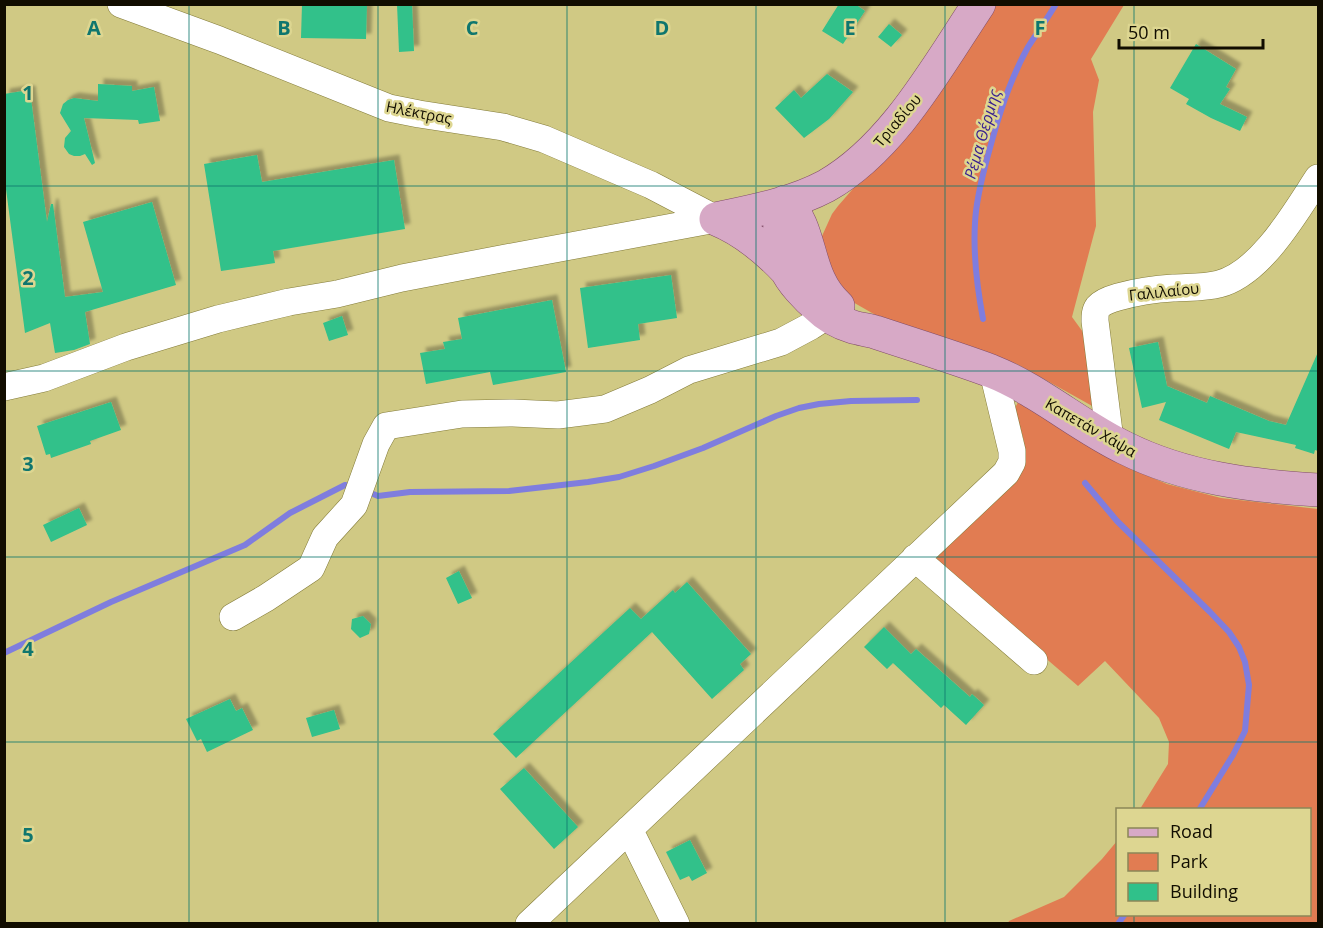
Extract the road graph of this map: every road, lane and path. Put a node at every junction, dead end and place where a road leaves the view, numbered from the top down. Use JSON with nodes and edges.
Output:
{"nodes":[{"id":1,"x":121,"y":4,"type":"edge"},
{"id":2,"x":979,"y":4,"type":"edge"},
{"id":3,"x":1318,"y":178,"type":"edge"},
{"id":4,"x":826,"y":186,"type":"junction"},
{"id":5,"x":785,"y":202,"type":"junction"},
{"id":6,"x":716,"y":219,"type":"junction"},
{"id":7,"x":798,"y":265,"type":"junction"},
{"id":8,"x":828,"y":315,"type":"junction"},
{"id":9,"x":873,"y":331,"type":"junction"},
{"id":10,"x":993,"y":372,"type":"junction"},
{"id":11,"x":4,"y":387,"type":"edge"},
{"id":12,"x":1110,"y":440,"type":"junction"},
{"id":13,"x":1318,"y":490,"type":"edge"},
{"id":14,"x":915,"y":558,"type":"junction"},
{"id":15,"x":233,"y":617,"type":"dead end"},
{"id":16,"x":1034,"y":661,"type":"dead end"},
{"id":17,"x":629,"y":829,"type":"junction"},
{"id":18,"x":529,"y":924,"type":"edge"},
{"id":19,"x":676,"y":924,"type":"edge"}],
"edges":[{"from":1,"to":6,"type":"street","name":"Ηλέκτρας"},
{"from":2,"to":4,"type":"main road","name":"Τριαδίου"},
{"from":3,"to":12,"type":"street","name":"Γαλιλαίου"},
{"from":4,"to":5,"type":"main road","name":"Τριαδίου"},
{"from":4,"to":7,"type":"main road"},
{"from":5,"to":6,"type":"main road","name":"Τριαδίου"},
{"from":5,"to":7,"type":"main road","name":"Καπετάν Χάψα"},
{"from":6,"to":7,"type":"main road"},
{"from":6,"to":11,"type":"street"},
{"from":7,"to":8,"type":"main road","name":"Καπετάν Χάψα"},
{"from":7,"to":9,"type":"main road","name":"Καπετάν Χάψα"},
{"from":8,"to":9,"type":"main road","name":"Καπετάν Χάψα"},
{"from":8,"to":15,"type":"street"},
{"from":9,"to":10,"type":"main road","name":"Καπετάν Χάψα"},
{"from":10,"to":12,"type":"main road","name":"Καπετάν Χάψα"},
{"from":10,"to":14,"type":"street"},
{"from":12,"to":13,"type":"main road","name":"Καπετάν Χάψα"},
{"from":14,"to":16,"type":"street"},
{"from":14,"to":17,"type":"street"},
{"from":17,"to":18,"type":"street"},
{"from":17,"to":19,"type":"street"}]}
